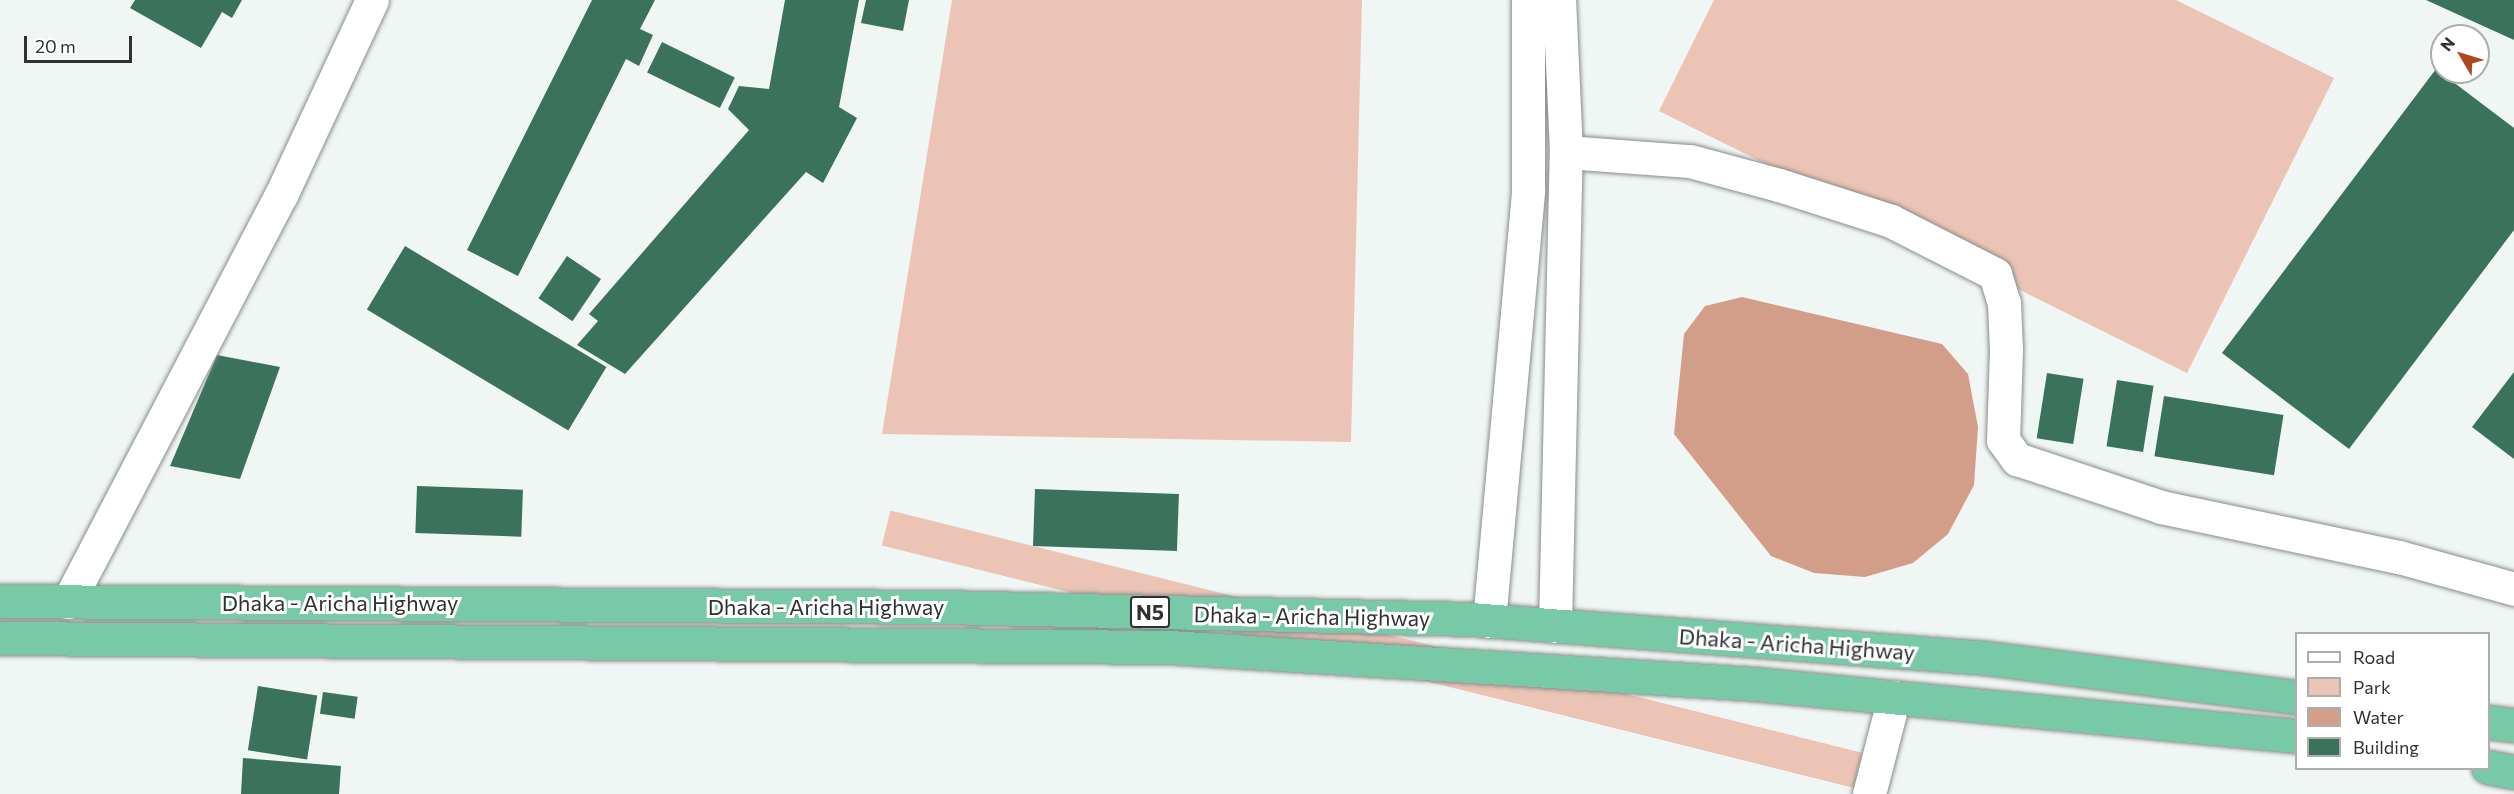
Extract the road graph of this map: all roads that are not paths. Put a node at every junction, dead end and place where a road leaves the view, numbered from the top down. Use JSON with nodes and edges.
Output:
{"nodes":[{"id":1,"x":372,"y":0,"type":"edge"},
{"id":2,"x":1527,"y":0,"type":"edge"},
{"id":3,"x":1559,"y":0,"type":"edge"},
{"id":4,"x":1566,"y":152,"type":"junction"},
{"id":5,"x":2514,"y":589,"type":"edge"},
{"id":6,"x":0,"y":601,"type":"edge"},
{"id":7,"x":68,"y":602,"type":"junction"},
{"id":8,"x":1489,"y":621,"type":"junction"},
{"id":9,"x":1556,"y":626,"type":"junction"},
{"id":10,"x":0,"y":638,"type":"edge"},
{"id":11,"x":1894,"y":697,"type":"junction"},
{"id":12,"x":2295,"y":697,"type":"edge"},
{"id":13,"x":2490,"y":722,"type":"edge"},
{"id":14,"x":2514,"y":725,"type":"edge"},
{"id":15,"x":2295,"y":736,"type":"edge"},
{"id":16,"x":2490,"y":768,"type":"edge"},
{"id":17,"x":2514,"y":772,"type":"edge"},
{"id":18,"x":1869,"y":794,"type":"edge"}],
"edges":[{"from":1,"to":7,"type":"street"},
{"from":2,"to":8,"type":"street"},
{"from":3,"to":4,"type":"street"},
{"from":4,"to":5,"type":"street"},
{"from":4,"to":9,"type":"street"},
{"from":6,"to":7,"type":"highway","name":"Dhaka - Aricha Highway","number":"N5"},
{"from":7,"to":8,"type":"highway","name":"Dhaka - Aricha Highway","number":"N5"},
{"from":8,"to":9,"type":"highway","name":"Dhaka - Aricha Highway","number":"N5"},
{"from":9,"to":12,"type":"highway","name":"Dhaka - Aricha Highway","number":"N5"},
{"from":10,"to":11,"type":"highway","number":"N5"},
{"from":11,"to":15,"type":"highway","number":"N5"},
{"from":11,"to":18,"type":"street"},
{"from":13,"to":14,"type":"highway"},
{"from":16,"to":17,"type":"highway"}]}
